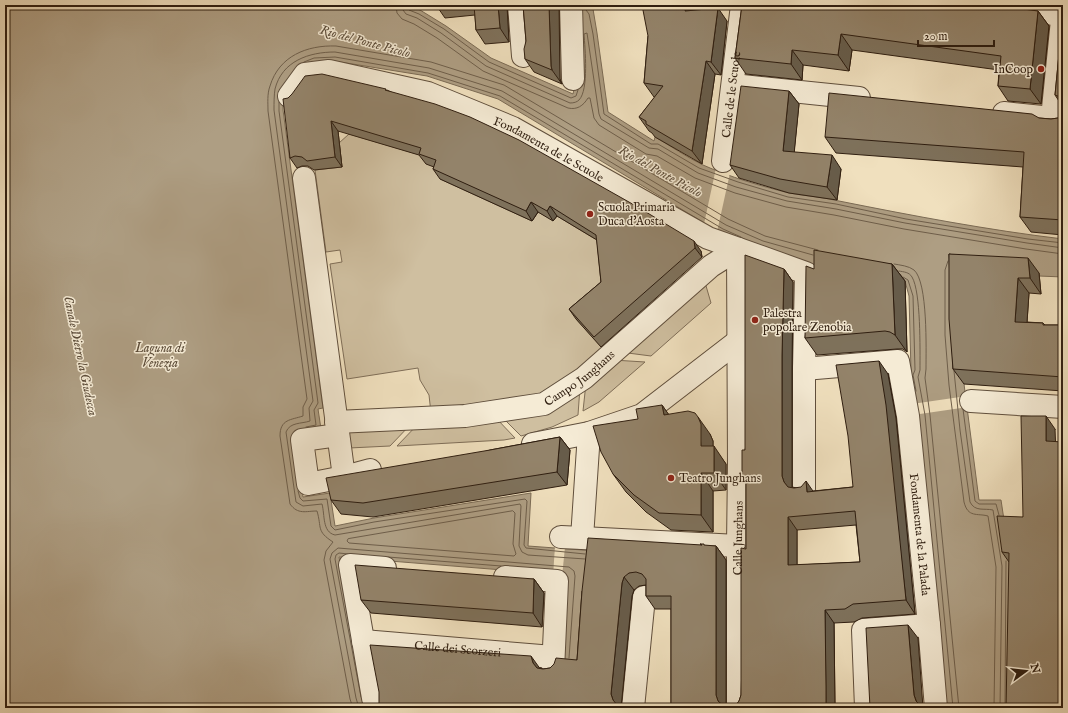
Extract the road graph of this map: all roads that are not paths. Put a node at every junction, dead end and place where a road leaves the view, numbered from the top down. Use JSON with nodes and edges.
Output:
{"nodes":[{"id":1,"x":519,"y":5,"type":"edge"},
{"id":2,"x":571,"y":5,"type":"edge"},
{"id":3,"x":742,"y":5,"type":"edge"},
{"id":4,"x":983,"y":5,"type":"edge"},
{"id":5,"x":1062,"y":12,"type":"edge"},
{"id":6,"x":524,"y":56,"type":"edge"},
{"id":7,"x":574,"y":78,"type":"dead end"},
{"id":8,"x":733,"y":85,"type":"junction"},
{"id":9,"x":289,"y":96,"type":"edge"},
{"id":10,"x":880,"y":100,"type":"edge"},
{"id":11,"x":982,"y":111,"type":"edge"},
{"id":12,"x":1057,"y":120,"type":"edge"},
{"id":13,"x":723,"y":161,"type":"dead end"},
{"id":14,"x":304,"y":178,"type":"dead end"},
{"id":15,"x":738,"y":249,"type":"junction"},
{"id":16,"x":738,"y":341,"type":"junction"},
{"id":17,"x":804,"y":369,"type":"junction"},
{"id":18,"x":971,"y":401,"type":"dead end"},
{"id":19,"x":1063,"y":407,"type":"edge"},
{"id":20,"x":337,"y":429,"type":"junction"},
{"id":21,"x":589,"y":433,"type":"junction"},
{"id":22,"x":511,"y":448,"type":"edge"},
{"id":23,"x":388,"y":467,"type":"edge"},
{"id":24,"x":344,"y":477,"type":"junction"},
{"id":25,"x":804,"y":489,"type":"edge"},
{"id":26,"x":738,"y":546,"type":"junction"},
{"id":27,"x":404,"y":569,"type":"edge"},
{"id":28,"x":482,"y":575,"type":"edge"},
{"id":29,"x":646,"y":609,"type":"edge"},
{"id":30,"x":929,"y":625,"type":"junction"},
{"id":31,"x":363,"y":641,"type":"junction"},
{"id":32,"x":376,"y":708,"type":"edge"},
{"id":33,"x":633,"y":708,"type":"edge"},
{"id":34,"x":738,"y":708,"type":"edge"},
{"id":35,"x":866,"y":708,"type":"edge"},
{"id":36,"x":936,"y":708,"type":"edge"}],
"edges":[{"from":1,"to":6,"type":"street"},
{"from":2,"to":7,"type":"street"},
{"from":3,"to":8,"type":"street","name":"Calle de le Scuole"},
{"from":4,"to":5,"type":"street"},
{"from":5,"to":12,"type":"street"},
{"from":8,"to":10,"type":"street"},
{"from":8,"to":13,"type":"street","name":"Calle de le Scuole"},
{"from":9,"to":15,"type":"street","name":"Fondamenta de le Scuole"},
{"from":11,"to":12,"type":"street"},
{"from":14,"to":20,"type":"street"},
{"from":15,"to":16,"type":"street","name":"Calle Junghans"},
{"from":15,"to":17,"type":"street","name":"Fondamenta de le Scuole"},
{"from":15,"to":20,"type":"street","name":"Campo Junghans"},
{"from":16,"to":21,"type":"street"},
{"from":16,"to":26,"type":"street","name":"Calle Junghans"},
{"from":17,"to":25,"type":"street"},
{"from":17,"to":30,"type":"street","name":"Fondamenta de la Palada"},
{"from":18,"to":19,"type":"street"},
{"from":20,"to":24,"type":"street"},
{"from":20,"to":24,"type":"street","name":"Campo Junghans"},
{"from":21,"to":22,"type":"street"},
{"from":21,"to":26,"type":"street"},
{"from":23,"to":24,"type":"street"},
{"from":26,"to":34,"type":"street","name":"Calle Junghans"},
{"from":27,"to":31,"type":"street"},
{"from":28,"to":31,"type":"street","name":"Calle dei Scorzeri"},
{"from":29,"to":33,"type":"street"},
{"from":30,"to":35,"type":"street"},
{"from":30,"to":36,"type":"street","name":"Fondamenta de la Palada"},
{"from":31,"to":32,"type":"street"}]}
